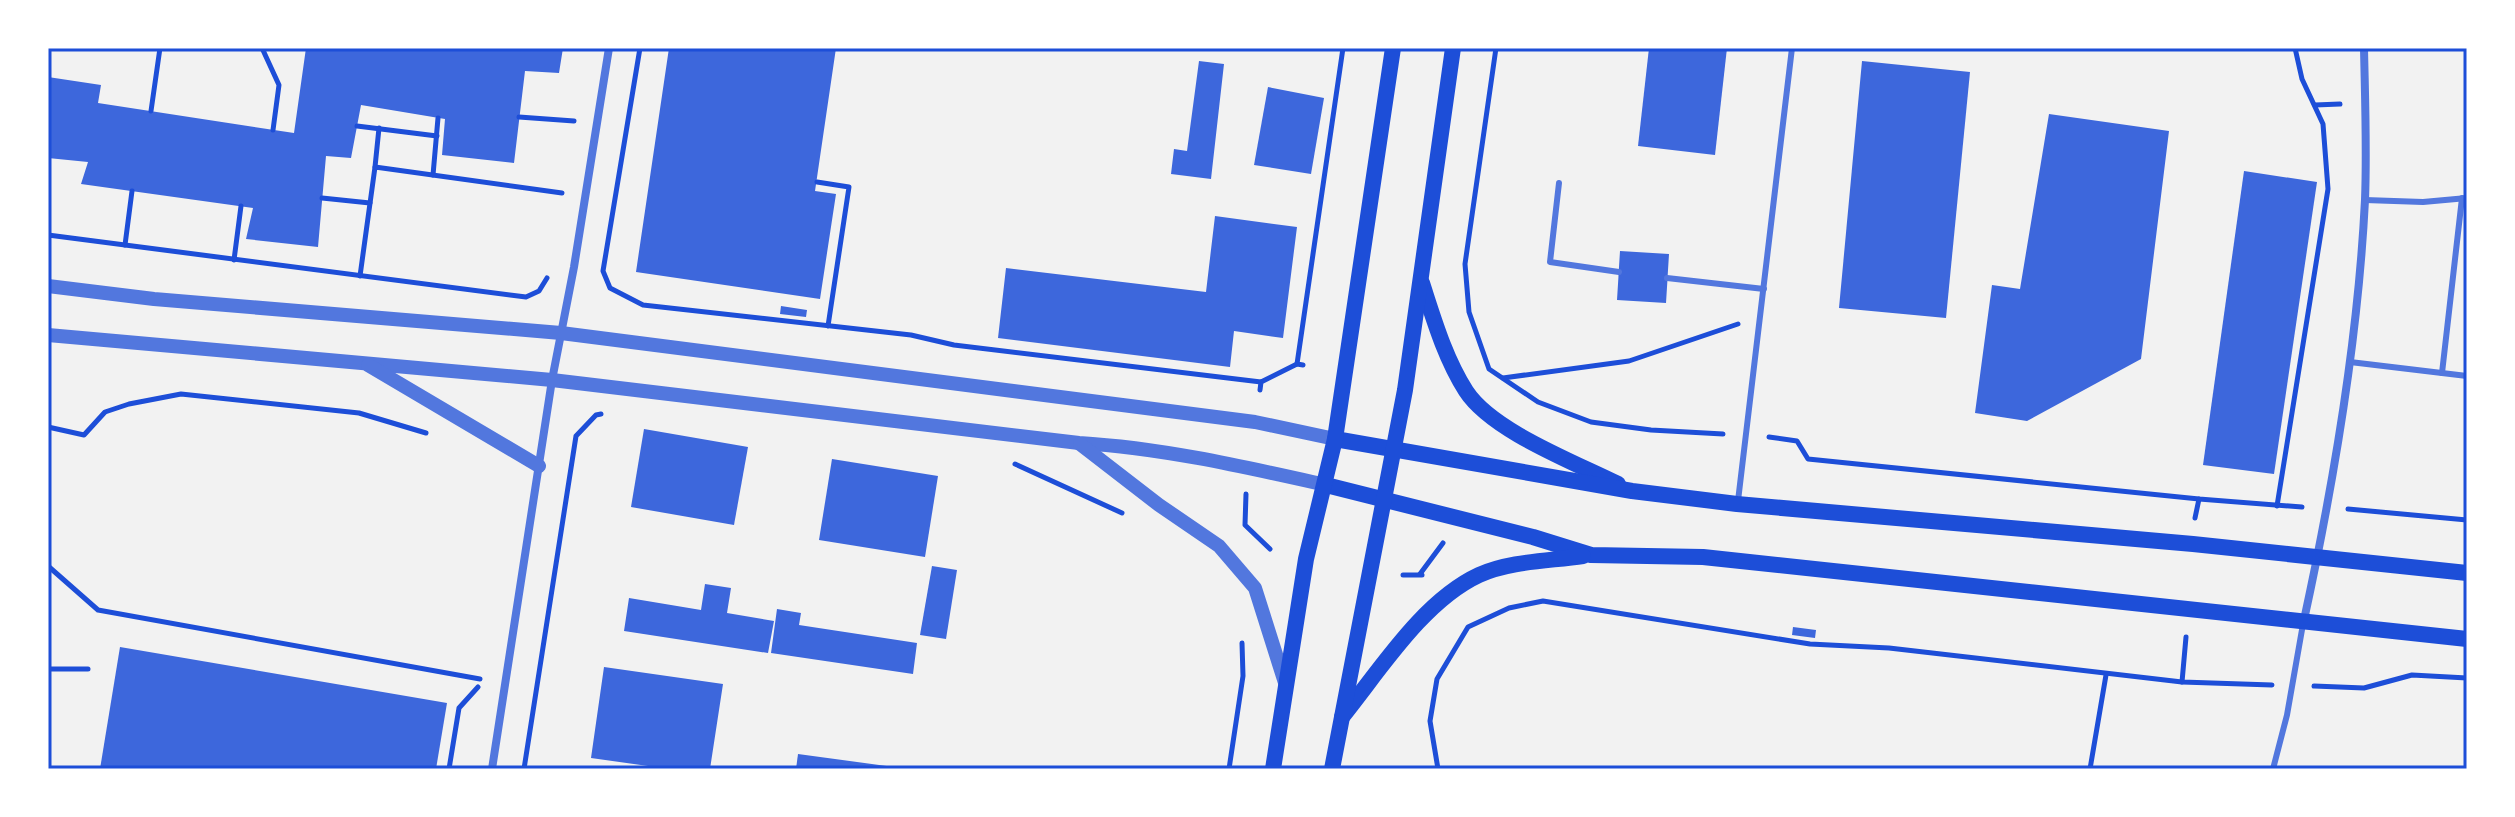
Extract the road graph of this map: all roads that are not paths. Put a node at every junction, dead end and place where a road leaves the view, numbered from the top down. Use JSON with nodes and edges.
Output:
{"nodes":[{"id":1,"x":609,"y":48,"type":"edge"},
{"id":2,"x":1393,"y":48,"type":"edge"},
{"id":3,"x":1453,"y":48,"type":"edge"},
{"id":4,"x":1792,"y":48,"type":"edge"},
{"id":5,"x":2364,"y":48,"type":"edge"},
{"id":6,"x":1559,"y":183,"type":"dead end"},
{"id":7,"x":2465,"y":198,"type":"edge"},
{"id":8,"x":2365,"y":200,"type":"junction"},
{"id":9,"x":1619,"y":272,"type":"dead end"},
{"id":10,"x":1420,"y":277,"type":"junction"},
{"id":11,"x":1667,"y":278,"type":"dead end"},
{"id":12,"x":48,"y":286,"type":"edge"},
{"id":13,"x":1764,"y":289,"type":"junction"},
{"id":14,"x":561,"y":333,"type":"junction"},
{"id":15,"x":48,"y":335,"type":"edge"},
{"id":16,"x":2350,"y":362,"type":"junction"},
{"id":17,"x":364,"y":363,"type":"junction"},
{"id":18,"x":2442,"y":373,"type":"junction"},
{"id":19,"x":2467,"y":376,"type":"edge"},
{"id":20,"x":552,"y":380,"type":"junction"},
{"id":21,"x":1335,"y":439,"type":"junction"},
{"id":22,"x":1079,"y":443,"type":"junction"},
{"id":23,"x":1394,"y":449,"type":"junction"},
{"id":24,"x":539,"y":466,"type":"junction"},
{"id":25,"x":1326,"y":485,"type":"junction"},
{"id":26,"x":1632,"y":491,"type":"junction"},
{"id":27,"x":1384,"y":499,"type":"junction"},
{"id":28,"x":1737,"y":504,"type":"junction"},
{"id":29,"x":1591,"y":555,"type":"junction"},
{"id":30,"x":2317,"y":557,"type":"junction"},
{"id":31,"x":2467,"y":573,"type":"edge"},
{"id":32,"x":2304,"y":620,"type":"junction"},
{"id":33,"x":2467,"y":639,"type":"edge"},
{"id":34,"x":1286,"y":686,"type":"junction"},
{"id":35,"x":1341,"y":718,"type":"junction"},
{"id":36,"x":492,"y":769,"type":"edge"},
{"id":37,"x":1273,"y":769,"type":"edge"},
{"id":38,"x":1332,"y":769,"type":"edge"},
{"id":39,"x":2273,"y":769,"type":"edge"}],
"edges":[{"from":1,"to":14,"type":"street"},
{"from":2,"to":21,"type":"main road"},
{"from":3,"to":10,"type":"main road"},
{"from":4,"to":13,"type":"lane"},
{"from":5,"to":8,"type":"street"},
{"from":6,"to":9,"type":"lane"},
{"from":7,"to":8,"type":"lane"},
{"from":7,"to":18,"type":"lane"},
{"from":8,"to":16,"type":"street"},
{"from":10,"to":23,"type":"main road"},
{"from":10,"to":26,"type":"main road"},
{"from":11,"to":13,"type":"lane"},
{"from":12,"to":14,"type":"street"},
{"from":13,"to":28,"type":"lane"},
{"from":14,"to":20,"type":"street"},
{"from":14,"to":21,"type":"street"},
{"from":15,"to":17,"type":"street"},
{"from":16,"to":18,"type":"lane"},
{"from":16,"to":30,"type":"street"},
{"from":17,"to":20,"type":"street"},
{"from":17,"to":24,"type":"street"},
{"from":18,"to":19,"type":"lane"},
{"from":20,"to":22,"type":"street"},
{"from":20,"to":24,"type":"street"},
{"from":21,"to":23,"type":"main road"},
{"from":21,"to":25,"type":"main road"},
{"from":22,"to":25,"type":"street"},
{"from":22,"to":34,"type":"street"},
{"from":23,"to":26,"type":"main road"},
{"from":23,"to":27,"type":"main road"},
{"from":24,"to":36,"type":"street"},
{"from":25,"to":27,"type":"main road"},
{"from":25,"to":34,"type":"main road"},
{"from":26,"to":28,"type":"main road"},
{"from":27,"to":29,"type":"main road"},
{"from":27,"to":35,"type":"main road"},
{"from":28,"to":30,"type":"main road"},
{"from":29,"to":32,"type":"main road"},
{"from":29,"to":35,"type":"main road"},
{"from":30,"to":31,"type":"main road"},
{"from":30,"to":32,"type":"street"},
{"from":32,"to":33,"type":"main road"},
{"from":32,"to":39,"type":"lane"},
{"from":34,"to":37,"type":"main road"},
{"from":35,"to":38,"type":"main road"}]}
